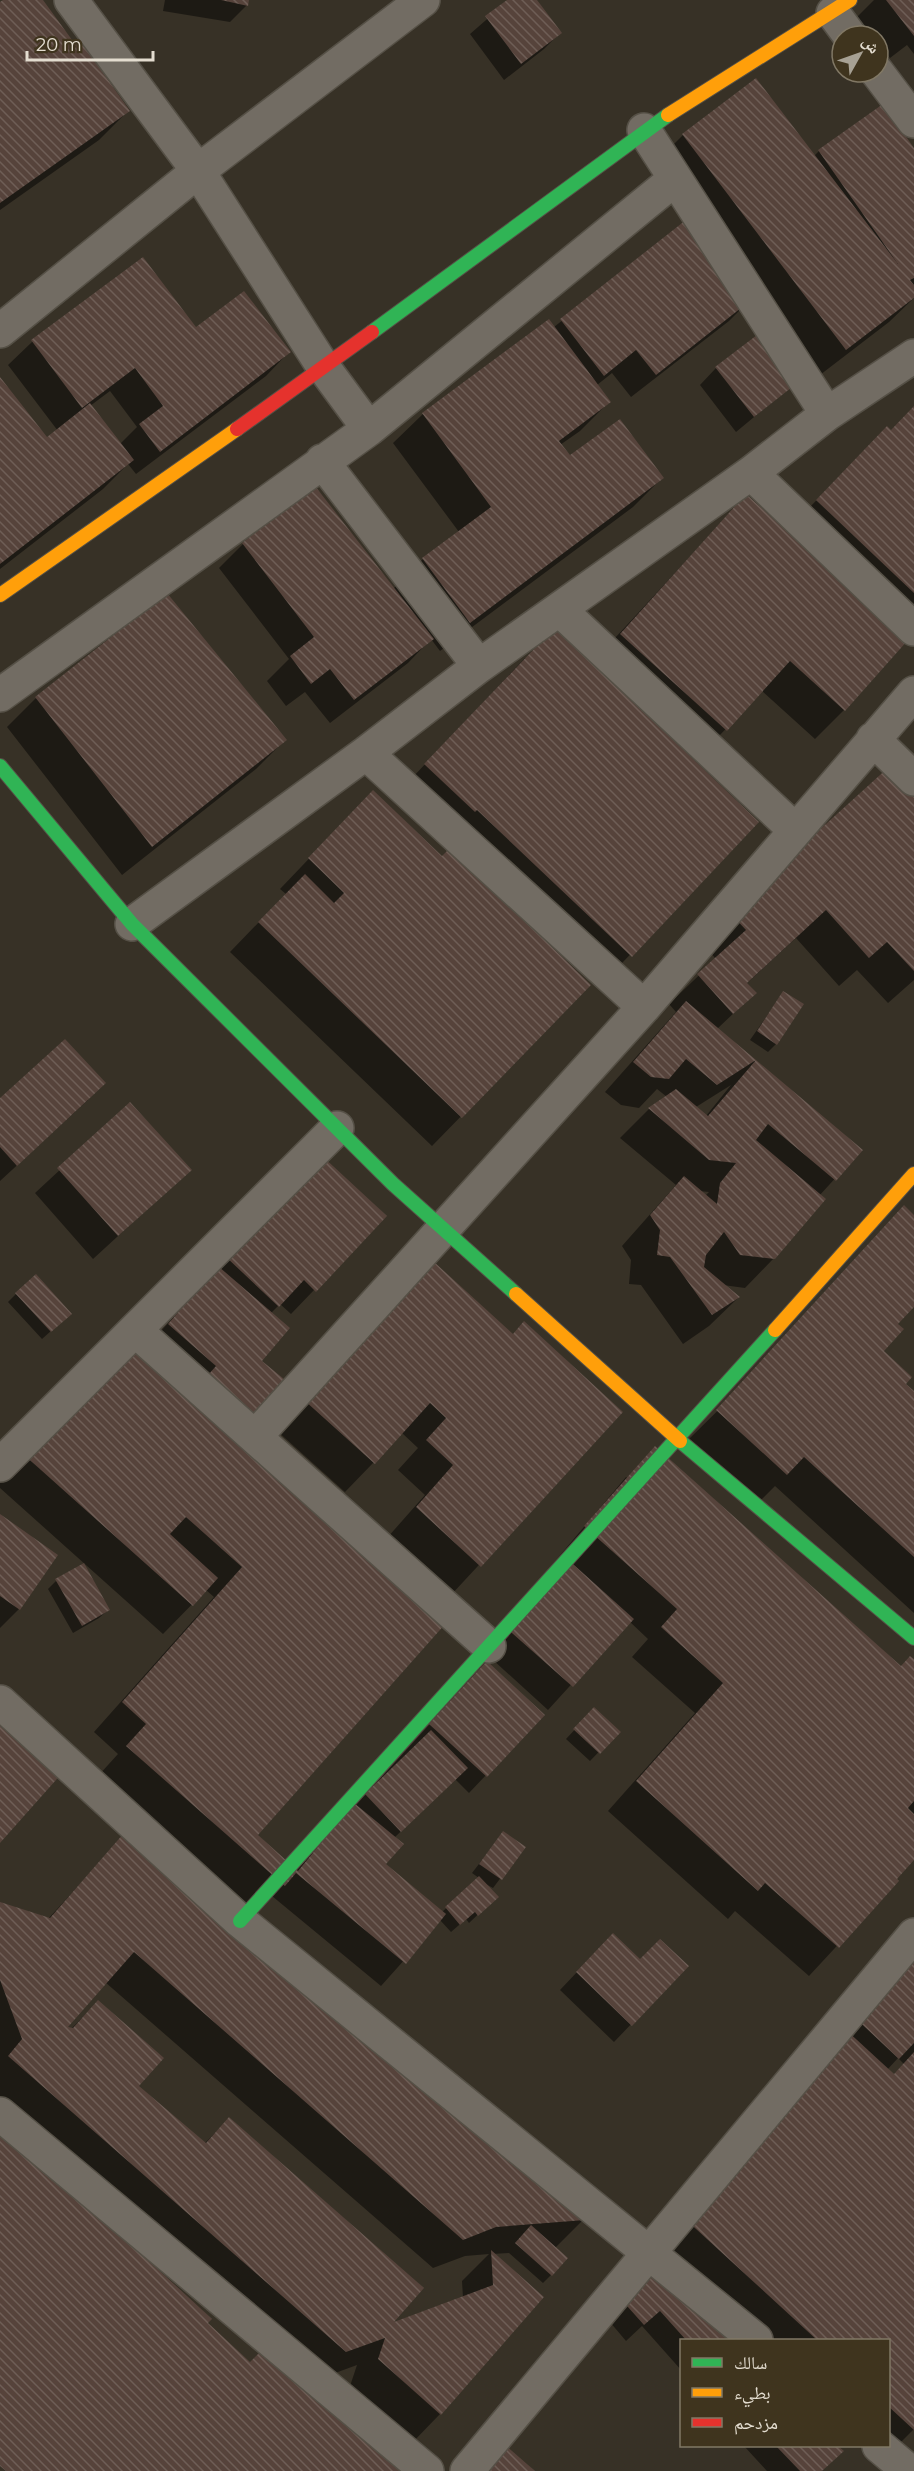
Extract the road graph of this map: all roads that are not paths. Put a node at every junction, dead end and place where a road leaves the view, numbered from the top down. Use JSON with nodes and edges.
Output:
{"nodes":[{"id":1,"x":71,"y":0,"type":"edge"},
{"id":2,"x":423,"y":0,"type":"edge"},
{"id":3,"x":844,"y":16,"type":"edge"},
{"id":4,"x":887,"y":84,"type":"edge"},
{"id":5,"x":914,"y":121,"type":"edge"},
{"id":6,"x":644,"y":130,"type":"junction"},
{"id":7,"x":198,"y":171,"type":"junction"},
{"id":8,"x":675,"y":179,"type":"junction"},
{"id":9,"x":0,"y":331,"type":"edge"},
{"id":10,"x":914,"y":356,"type":"edge"},
{"id":11,"x":324,"y":368,"type":"junction"},
{"id":12,"x":827,"y":414,"type":"junction"},
{"id":13,"x":369,"y":429,"type":"junction"},
{"id":14,"x":322,"y":460,"type":"junction"},
{"id":15,"x":751,"y":473,"type":"junction"},
{"id":16,"x":0,"y":595,"type":"edge"},
{"id":17,"x":560,"y":610,"type":"junction"},
{"id":18,"x":914,"y":629,"type":"edge"},
{"id":19,"x":479,"y":666,"type":"junction"},
{"id":20,"x":914,"y":693,"type":"edge"},
{"id":21,"x":0,"y":695,"type":"edge"},
{"id":22,"x":873,"y":739,"type":"junction"},
{"id":23,"x":366,"y":753,"type":"junction"},
{"id":24,"x":0,"y":766,"type":"edge"},
{"id":25,"x":914,"y":779,"type":"edge"},
{"id":26,"x":794,"y":829,"type":"junction"},
{"id":27,"x":132,"y":924,"type":"junction"},
{"id":28,"x":644,"y":1007,"type":"junction"},
{"id":29,"x":337,"y":1128,"type":"junction"},
{"id":30,"x":914,"y":1174,"type":"edge"},
{"id":31,"x":443,"y":1228,"type":"junction"},
{"id":32,"x":135,"y":1330,"type":"junction"},
{"id":33,"x":255,"y":1437,"type":"junction"},
{"id":34,"x":678,"y":1439,"type":"junction"},
{"id":35,"x":0,"y":1465,"type":"edge"},
{"id":36,"x":914,"y":1638,"type":"edge"},
{"id":37,"x":489,"y":1646,"type":"junction"},
{"id":38,"x":0,"y":1702,"type":"edge"},
{"id":39,"x":240,"y":1920,"type":"junction"},
{"id":40,"x":914,"y":1935,"type":"edge"},
{"id":41,"x":0,"y":2114,"type":"edge"},
{"id":42,"x":649,"y":2253,"type":"junction"},
{"id":43,"x":755,"y":2339,"type":"edge"},
{"id":44,"x":881,"y":2447,"type":"edge"},
{"id":45,"x":427,"y":2471,"type":"edge"},
{"id":46,"x":467,"y":2471,"type":"edge"},
{"id":47,"x":909,"y":2471,"type":"edge"}],
"edges":[{"from":1,"to":7,"type":"street"},
{"from":2,"to":7,"type":"street"},
{"from":3,"to":6,"type":"street"},
{"from":4,"to":5,"type":"street"},
{"from":6,"to":8,"type":"street"},
{"from":6,"to":11,"type":"street"},
{"from":7,"to":9,"type":"street"},
{"from":7,"to":11,"type":"street"},
{"from":8,"to":12,"type":"street"},
{"from":8,"to":13,"type":"street"},
{"from":10,"to":12,"type":"street"},
{"from":11,"to":13,"type":"street"},
{"from":11,"to":16,"type":"street"},
{"from":12,"to":15,"type":"street"},
{"from":13,"to":14,"type":"street"},
{"from":14,"to":19,"type":"street"},
{"from":14,"to":21,"type":"street"},
{"from":15,"to":17,"type":"street"},
{"from":15,"to":18,"type":"street"},
{"from":17,"to":19,"type":"street"},
{"from":17,"to":26,"type":"street"},
{"from":19,"to":23,"type":"street"},
{"from":20,"to":22,"type":"street"},
{"from":22,"to":25,"type":"street"},
{"from":22,"to":26,"type":"street"},
{"from":23,"to":27,"type":"street"},
{"from":23,"to":28,"type":"street"},
{"from":24,"to":27,"type":"street"},
{"from":26,"to":28,"type":"street"},
{"from":27,"to":29,"type":"street"},
{"from":28,"to":31,"type":"street"},
{"from":29,"to":31,"type":"street"},
{"from":29,"to":32,"type":"street"},
{"from":30,"to":34,"type":"street"},
{"from":31,"to":33,"type":"street"},
{"from":31,"to":34,"type":"street"},
{"from":32,"to":33,"type":"street"},
{"from":32,"to":35,"type":"street"},
{"from":33,"to":37,"type":"street"},
{"from":34,"to":36,"type":"street"},
{"from":34,"to":37,"type":"street"},
{"from":37,"to":39,"type":"street"},
{"from":38,"to":39,"type":"street"},
{"from":39,"to":42,"type":"street"},
{"from":40,"to":42,"type":"street"},
{"from":41,"to":45,"type":"street"},
{"from":42,"to":43,"type":"street"},
{"from":42,"to":46,"type":"street"},
{"from":44,"to":47,"type":"street"}]}
